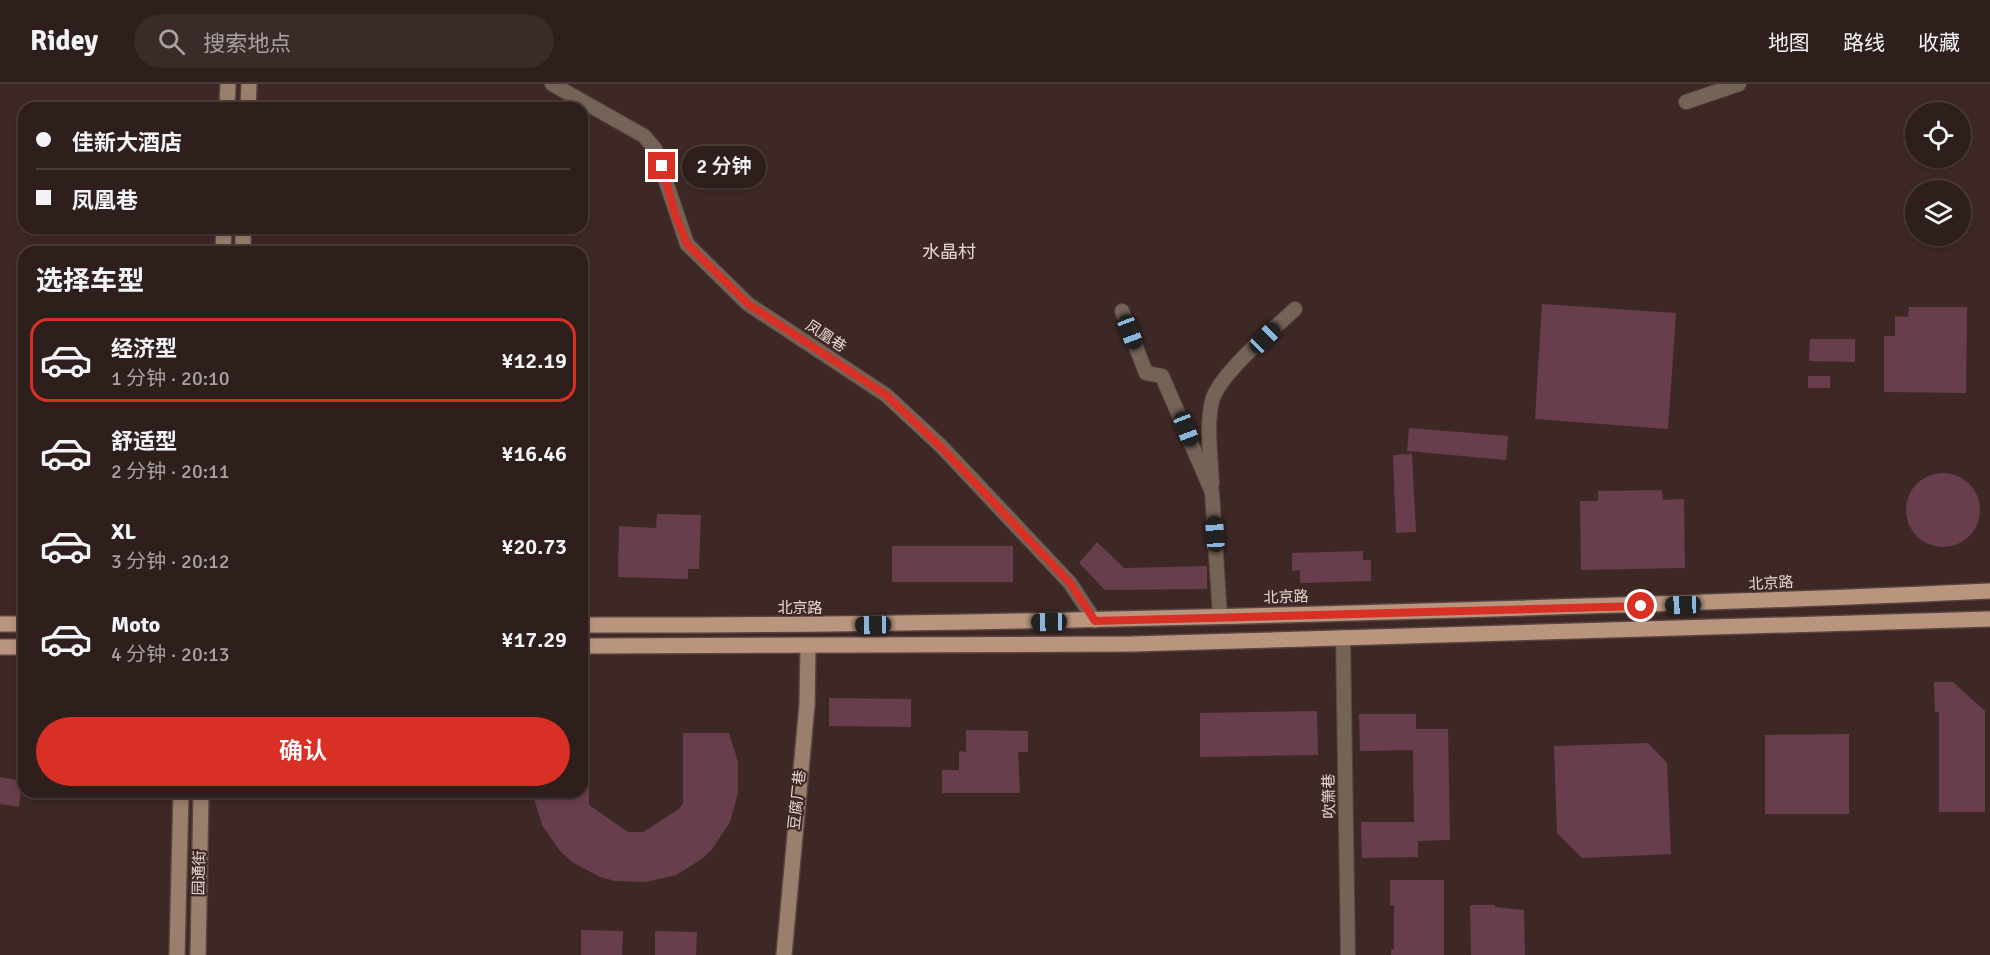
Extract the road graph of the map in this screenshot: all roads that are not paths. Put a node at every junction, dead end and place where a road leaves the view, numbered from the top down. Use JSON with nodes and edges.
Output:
{"nodes":[{"id":1,"x":228,"y":84,"type":"edge"},
{"id":2,"x":249,"y":84,"type":"edge"},
{"id":3,"x":552,"y":84,"type":"edge"},
{"id":4,"x":1739,"y":84,"type":"edge"},
{"id":5,"x":227,"y":102,"type":"edge"},
{"id":6,"x":248,"y":102,"type":"edge"},
{"id":7,"x":584,"y":102,"type":"edge"},
{"id":8,"x":1686,"y":102,"type":"dead end"},
{"id":9,"x":588,"y":104,"type":"edge"},
{"id":10,"x":1295,"y":309,"type":"dead end"},
{"id":11,"x":1122,"y":311,"type":"dead end"},
{"id":12,"x":1212,"y":492,"type":"junction"},
{"id":13,"x":1990,"y":591,"type":"edge"},
{"id":14,"x":1220,"y":617,"type":"junction"},
{"id":15,"x":1990,"y":619,"type":"edge"},
{"id":16,"x":1095,"y":621,"type":"junction"},
{"id":17,"x":0,"y":624,"type":"edge"},
{"id":18,"x":18,"y":624,"type":"edge"},
{"id":19,"x":588,"y":625,"type":"edge"},
{"id":20,"x":1343,"y":637,"type":"junction"},
{"id":21,"x":18,"y":646,"type":"edge"},
{"id":22,"x":588,"y":646,"type":"edge"},
{"id":23,"x":808,"y":646,"type":"junction"},
{"id":24,"x":0,"y":647,"type":"edge"},
{"id":25,"x":181,"y":798,"type":"edge"},
{"id":26,"x":201,"y":798,"type":"edge"},
{"id":27,"x":177,"y":955,"type":"edge"},
{"id":28,"x":198,"y":955,"type":"edge"},
{"id":29,"x":784,"y":955,"type":"edge"},
{"id":30,"x":1348,"y":955,"type":"edge"}],
"edges":[{"from":1,"to":5,"type":"main road"},
{"from":2,"to":6,"type":"main road"},
{"from":3,"to":7,"type":"street","name":"凤凰巷"},
{"from":4,"to":8,"type":"street"},
{"from":9,"to":16,"type":"street","name":"凤凰巷"},
{"from":10,"to":12,"type":"street"},
{"from":11,"to":12,"type":"street"},
{"from":12,"to":14,"type":"street"},
{"from":13,"to":14,"type":"main road","name":"北京路"},
{"from":14,"to":16,"type":"main road","name":"北京路"},
{"from":15,"to":20,"type":"main road"},
{"from":16,"to":19,"type":"main road","name":"北京路"},
{"from":17,"to":18,"type":"main road"},
{"from":20,"to":23,"type":"main road"},
{"from":20,"to":30,"type":"street","name":"吹箫巷"},
{"from":21,"to":24,"type":"main road"},
{"from":22,"to":23,"type":"main road"},
{"from":23,"to":29,"type":"main road","name":"豆腐厂巷"},
{"from":25,"to":27,"type":"main road","name":"园通街"},
{"from":26,"to":28,"type":"main road","name":"园通街"}]}
